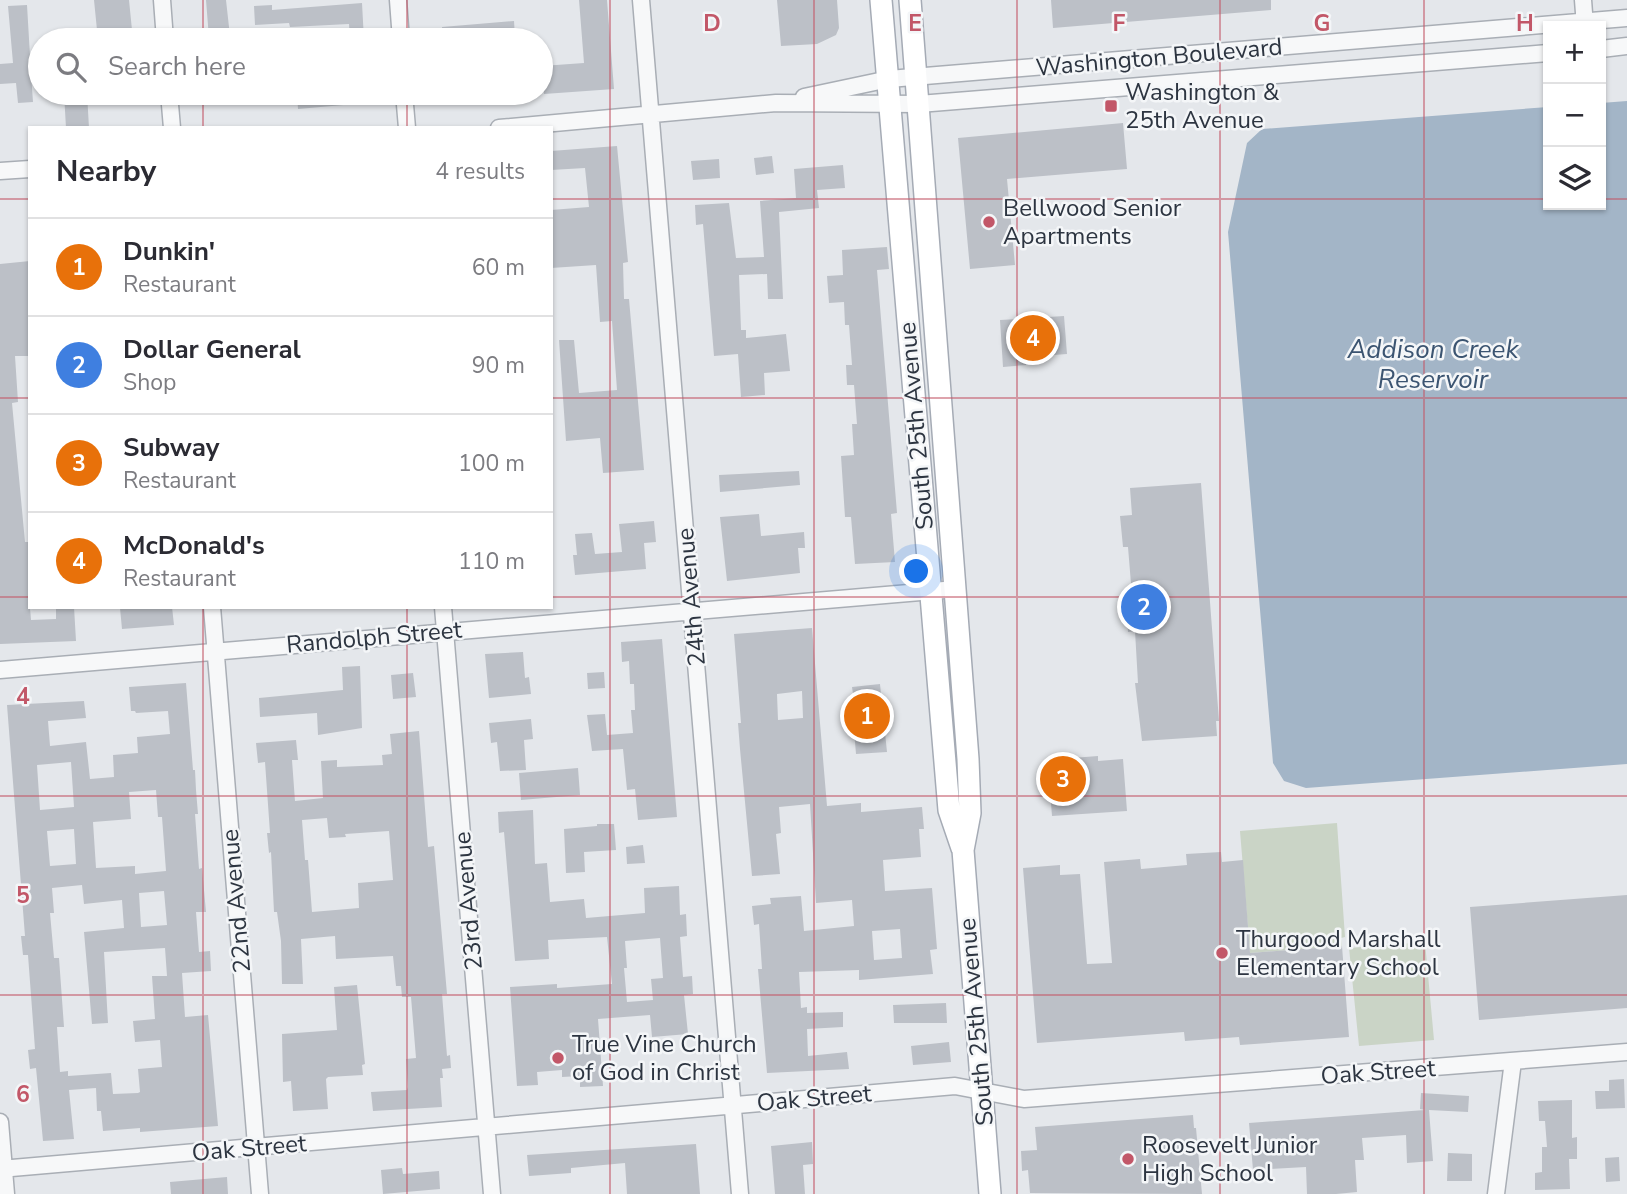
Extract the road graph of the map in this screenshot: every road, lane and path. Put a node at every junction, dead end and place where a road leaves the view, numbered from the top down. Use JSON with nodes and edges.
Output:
{"nodes":[{"id":1,"x":162,"y":0,"type":"edge"},
{"id":2,"x":398,"y":0,"type":"edge"},
{"id":3,"x":640,"y":0,"type":"edge"},
{"id":4,"x":881,"y":0,"type":"edge"},
{"id":5,"x":910,"y":0,"type":"edge"},
{"id":6,"x":1583,"y":0,"type":"edge"},
{"id":7,"x":1627,"y":18,"type":"edge"},
{"id":8,"x":1585,"y":21,"type":"edge"},
{"id":9,"x":1606,"y":21,"type":"edge"},
{"id":10,"x":1543,"y":27,"type":"edge"},
{"id":11,"x":164,"y":28,"type":"edge"},
{"id":12,"x":400,"y":28,"type":"edge"},
{"id":13,"x":1627,"y":46,"type":"edge"},
{"id":14,"x":1606,"y":48,"type":"edge"},
{"id":15,"x":1543,"y":53,"type":"edge"},
{"id":16,"x":916,"y":77,"type":"junction"},
{"id":17,"x":889,"y":79,"type":"junction"},
{"id":18,"x":776,"y":103,"type":"junction"},
{"id":19,"x":919,"y":104,"type":"junction"},
{"id":20,"x":170,"y":105,"type":"edge"},
{"id":21,"x":405,"y":105,"type":"edge"},
{"id":22,"x":892,"y":105,"type":"junction"},
{"id":23,"x":650,"y":114,"type":"junction"},
{"id":24,"x":172,"y":126,"type":"edge"},
{"id":25,"x":407,"y":126,"type":"edge"},
{"id":26,"x":521,"y":126,"type":"edge"},
{"id":27,"x":28,"y":169,"type":"edge"},
{"id":28,"x":0,"y":171,"type":"edge"},
{"id":29,"x":944,"y":440,"type":"junction"},
{"id":30,"x":917,"y":443,"type":"junction"},
{"id":31,"x":957,"y":589,"type":"junction"},
{"id":32,"x":929,"y":592,"type":"junction"},
{"id":33,"x":212,"y":609,"type":"edge"},
{"id":34,"x":443,"y":609,"type":"edge"},
{"id":35,"x":693,"y":611,"type":"junction"},
{"id":36,"x":445,"y":631,"type":"junction"},
{"id":37,"x":215,"y":651,"type":"junction"},
{"id":38,"x":0,"y":670,"type":"edge"},
{"id":39,"x":963,"y":850,"type":"junction"},
{"id":40,"x":1627,"y":1052,"type":"edge"},
{"id":41,"x":1513,"y":1061,"type":"junction"},
{"id":42,"x":982,"y":1091,"type":"junction"},
{"id":43,"x":733,"y":1105,"type":"junction"},
{"id":44,"x":0,"y":1122,"type":"edge"},
{"id":45,"x":486,"y":1127,"type":"junction"},
{"id":46,"x":256,"y":1147,"type":"junction"},
{"id":47,"x":2,"y":1169,"type":"edge"},
{"id":48,"x":6,"y":1194,"type":"edge"},
{"id":49,"x":260,"y":1194,"type":"edge"},
{"id":50,"x":492,"y":1194,"type":"edge"},
{"id":51,"x":740,"y":1194,"type":"edge"},
{"id":52,"x":990,"y":1194,"type":"edge"},
{"id":53,"x":1496,"y":1194,"type":"edge"}],
"edges":[{"from":1,"to":11,"type":"street"},
{"from":2,"to":12,"type":"street"},
{"from":3,"to":23,"type":"street","name":"24th Avenue"},
{"from":4,"to":17,"type":"main road","name":"South 25th Avenue"},
{"from":5,"to":16,"type":"main road","name":"South 25th Avenue"},
{"from":6,"to":8,"type":"street"},
{"from":7,"to":9,"type":"street","name":"Washington Boulevard"},
{"from":10,"to":16,"type":"street","name":"Washington Boulevard"},
{"from":13,"to":14,"type":"street"},
{"from":15,"to":19,"type":"street","name":"Washington Boulevard"},
{"from":16,"to":17,"type":"street","name":"Washington Boulevard"},
{"from":16,"to":19,"type":"main road","name":"South 25th Avenue"},
{"from":17,"to":18,"type":"street","name":"Washington Boulevard"},
{"from":17,"to":22,"type":"main road","name":"South 25th Avenue"},
{"from":18,"to":22,"type":"street","name":"Washington Boulevard"},
{"from":18,"to":23,"type":"street","name":"Washington Boulevard"},
{"from":19,"to":22,"type":"street","name":"Washington Boulevard"},
{"from":19,"to":29,"type":"main road","name":"South 25th Avenue"},
{"from":20,"to":24,"type":"street"},
{"from":21,"to":25,"type":"street"},
{"from":22,"to":30,"type":"main road","name":"South 25th Avenue"},
{"from":23,"to":26,"type":"street","name":"Washington Boulevard"},
{"from":23,"to":35,"type":"street","name":"24th Avenue"},
{"from":27,"to":28,"type":"street"},
{"from":29,"to":30,"type":"main road"},
{"from":29,"to":31,"type":"main road","name":"South 25th Avenue"},
{"from":30,"to":32,"type":"main road","name":"South 25th Avenue"},
{"from":31,"to":32,"type":"street","name":"Randolph Street"},
{"from":31,"to":39,"type":"main road","name":"South 25th Avenue"},
{"from":32,"to":35,"type":"street","name":"Randolph Street"},
{"from":32,"to":39,"type":"main road","name":"South 25th Avenue"},
{"from":33,"to":37,"type":"street","name":"22nd Avenue"},
{"from":34,"to":36,"type":"street","name":"23rd Avenue"},
{"from":35,"to":36,"type":"street","name":"Randolph Street"},
{"from":35,"to":43,"type":"street","name":"24th Avenue"},
{"from":36,"to":37,"type":"street","name":"Randolph Street"},
{"from":36,"to":45,"type":"street","name":"23rd Avenue"},
{"from":37,"to":38,"type":"street","name":"Randolph Street"},
{"from":37,"to":46,"type":"street","name":"22nd Avenue"},
{"from":39,"to":42,"type":"main road","name":"South 25th Avenue"},
{"from":40,"to":41,"type":"street","name":"Oak Street"},
{"from":41,"to":42,"type":"street","name":"Oak Street"},
{"from":41,"to":53,"type":"street"},
{"from":42,"to":43,"type":"street","name":"Oak Street"},
{"from":42,"to":52,"type":"main road","name":"South 25th Avenue"},
{"from":43,"to":45,"type":"street","name":"Oak Street"},
{"from":43,"to":51,"type":"street","name":"24th Avenue"},
{"from":44,"to":47,"type":"street"},
{"from":45,"to":46,"type":"street","name":"Oak Street"},
{"from":45,"to":50,"type":"street","name":"23rd Avenue"},
{"from":46,"to":47,"type":"street","name":"Oak Street"},
{"from":46,"to":49,"type":"street","name":"22nd Avenue"},
{"from":47,"to":48,"type":"street"}]}
